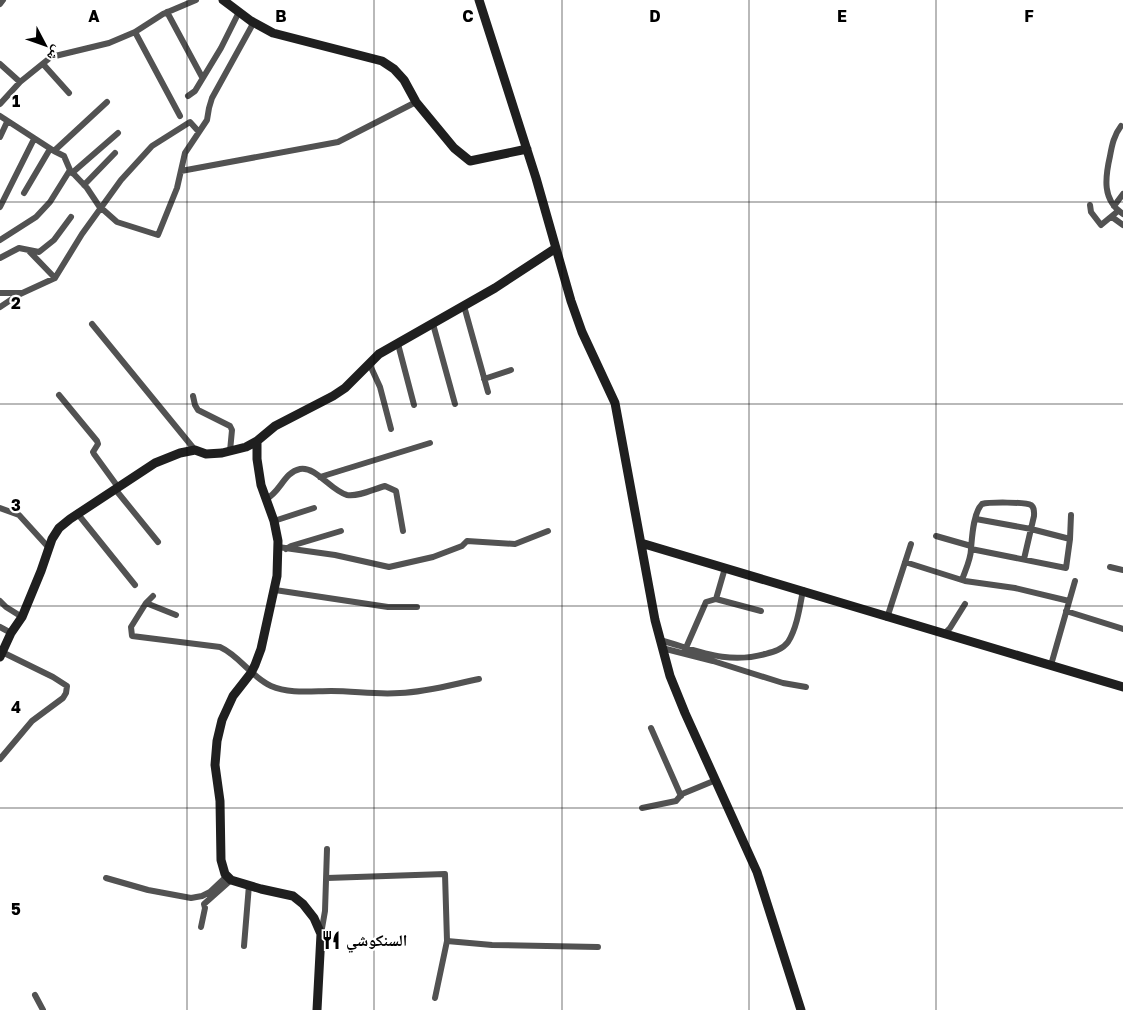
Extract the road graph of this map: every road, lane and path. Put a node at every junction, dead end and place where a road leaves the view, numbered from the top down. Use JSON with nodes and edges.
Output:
{"nodes":[{"id":1,"x":3,"y":0,"type":"edge"},
{"id":2,"x":196,"y":0,"type":"edge"},
{"id":3,"x":223,"y":0,"type":"edge"},
{"id":4,"x":479,"y":0,"type":"edge"},
{"id":5,"x":0,"y":4,"type":"edge"},
{"id":6,"x":167,"y":12,"type":"junction"},
{"id":7,"x":239,"y":12,"type":"junction"},
{"id":8,"x":254,"y":22,"type":"junction"},
{"id":9,"x":135,"y":32,"type":"junction"},
{"id":10,"x":0,"y":64,"type":"edge"},
{"id":11,"x":43,"y":64,"type":"junction"},
{"id":12,"x":202,"y":77,"type":"junction"},
{"id":13,"x":20,"y":82,"type":"junction"},
{"id":14,"x":69,"y":93,"type":"dead end"},
{"id":15,"x":188,"y":96,"type":"dead end"},
{"id":16,"x":107,"y":102,"type":"dead end"},
{"id":17,"x":416,"y":102,"type":"junction"},
{"id":18,"x":0,"y":104,"type":"edge"},
{"id":19,"x":0,"y":116,"type":"edge"},
{"id":20,"x":180,"y":116,"type":"dead end"},
{"id":21,"x":7,"y":122,"type":"junction"},
{"id":22,"x":1121,"y":126,"type":"dead end"},
{"id":23,"x":199,"y":132,"type":"junction"},
{"id":24,"x":118,"y":133,"type":"dead end"},
{"id":25,"x":0,"y":137,"type":"edge"},
{"id":26,"x":34,"y":138,"type":"junction"},
{"id":27,"x":526,"y":149,"type":"junction"},
{"id":28,"x":52,"y":150,"type":"junction"},
{"id":29,"x":115,"y":153,"type":"dead end"},
{"id":30,"x":71,"y":171,"type":"junction"},
{"id":31,"x":181,"y":171,"type":"junction"},
{"id":32,"x":84,"y":185,"type":"junction"},
{"id":33,"x":24,"y":193,"type":"dead end"},
{"id":34,"x":1123,"y":194,"type":"edge"},
{"id":35,"x":1090,"y":205,"type":"dead end"},
{"id":36,"x":0,"y":207,"type":"edge"},
{"id":37,"x":101,"y":208,"type":"junction"},
{"id":38,"x":1118,"y":210,"type":"edge"},
{"id":39,"x":71,"y":217,"type":"dead end"},
{"id":40,"x":1112,"y":217,"type":"junction"},
{"id":41,"x":1123,"y":226,"type":"edge"},
{"id":42,"x":0,"y":240,"type":"edge"},
{"id":43,"x":556,"y":248,"type":"junction"},
{"id":44,"x":28,"y":250,"type":"junction"},
{"id":45,"x":0,"y":258,"type":"edge"},
{"id":46,"x":55,"y":278,"type":"junction"},
{"id":47,"x":0,"y":293,"type":"edge"},
{"id":48,"x":22,"y":293,"type":"junction"},
{"id":49,"x":464,"y":306,"type":"junction"},
{"id":50,"x":0,"y":307,"type":"edge"},
{"id":51,"x":92,"y":324,"type":"dead end"},
{"id":52,"x":433,"y":324,"type":"junction"},
{"id":53,"x":398,"y":344,"type":"junction"},
{"id":54,"x":369,"y":363,"type":"junction"},
{"id":55,"x":511,"y":370,"type":"dead end"},
{"id":56,"x":484,"y":379,"type":"junction"},
{"id":57,"x":488,"y":392,"type":"dead end"},
{"id":58,"x":59,"y":395,"type":"dead end"},
{"id":59,"x":193,"y":396,"type":"dead end"},
{"id":60,"x":455,"y":404,"type":"dead end"},
{"id":61,"x":414,"y":405,"type":"dead end"},
{"id":62,"x":392,"y":429,"type":"dead end"},
{"id":63,"x":257,"y":441,"type":"junction"},
{"id":64,"x":430,"y":443,"type":"dead end"},
{"id":65,"x":195,"y":450,"type":"junction"},
{"id":66,"x":230,"y":451,"type":"junction"},
{"id":67,"x":320,"y":477,"type":"junction"},
{"id":68,"x":117,"y":488,"type":"junction"},
{"id":69,"x":266,"y":499,"type":"junction"},
{"id":70,"x":0,"y":508,"type":"edge"},
{"id":71,"x":314,"y":508,"type":"dead end"},
{"id":72,"x":77,"y":514,"type":"junction"},
{"id":73,"x":1071,"y":515,"type":"dead end"},
{"id":74,"x":976,"y":519,"type":"junction"},
{"id":75,"x":274,"y":521,"type":"junction"},
{"id":76,"x":1031,"y":529,"type":"junction"},
{"id":77,"x":341,"y":531,"type":"dead end"},
{"id":78,"x":404,"y":531,"type":"dead end"},
{"id":79,"x":548,"y":531,"type":"dead end"},
{"id":80,"x":936,"y":536,"type":"dead end"},
{"id":81,"x":1070,"y":539,"type":"junction"},
{"id":82,"x":158,"y":542,"type":"dead end"},
{"id":83,"x":641,"y":543,"type":"junction"},
{"id":84,"x":911,"y":544,"type":"dead end"},
{"id":85,"x":49,"y":548,"type":"junction"},
{"id":86,"x":282,"y":548,"type":"junction"},
{"id":87,"x":971,"y":548,"type":"junction"},
{"id":88,"x":1024,"y":559,"type":"junction"},
{"id":89,"x":905,"y":562,"type":"junction"},
{"id":90,"x":1110,"y":567,"type":"dead end"},
{"id":91,"x":725,"y":568,"type":"junction"},
{"id":92,"x":1123,"y":570,"type":"edge"},
{"id":93,"x":962,"y":580,"type":"junction"},
{"id":94,"x":1075,"y":581,"type":"dead end"},
{"id":95,"x":136,"y":585,"type":"dead end"},
{"id":96,"x":275,"y":590,"type":"junction"},
{"id":97,"x":802,"y":590,"type":"junction"},
{"id":98,"x":153,"y":596,"type":"dead end"},
{"id":99,"x":716,"y":599,"type":"junction"},
{"id":100,"x":0,"y":601,"type":"edge"},
{"id":101,"x":1069,"y":601,"type":"junction"},
{"id":102,"x":146,"y":603,"type":"junction"},
{"id":103,"x":964,"y":604,"type":"dead end"},
{"id":104,"x":417,"y":607,"type":"dead end"},
{"id":105,"x":761,"y":611,"type":"dead end"},
{"id":106,"x":1066,"y":611,"type":"junction"},
{"id":107,"x":176,"y":615,"type":"dead end"},
{"id":108,"x":22,"y":617,"type":"junction"},
{"id":109,"x":887,"y":618,"type":"junction"},
{"id":110,"x":0,"y":627,"type":"edge"},
{"id":111,"x":1123,"y":629,"type":"edge"},
{"id":112,"x":11,"y":633,"type":"junction"},
{"id":113,"x":944,"y":634,"type":"junction"},
{"id":114,"x":661,"y":644,"type":"junction"},
{"id":115,"x":687,"y":648,"type":"junction"},
{"id":116,"x":682,"y":653,"type":"junction"},
{"id":117,"x":1,"y":655,"type":"edge"},
{"id":118,"x":1051,"y":665,"type":"junction"},
{"id":119,"x":251,"y":673,"type":"junction"},
{"id":120,"x":479,"y":679,"type":"dead end"},
{"id":121,"x":806,"y":687,"type":"dead end"},
{"id":122,"x":1123,"y":687,"type":"edge"},
{"id":123,"x":650,"y":728,"type":"dead end"},
{"id":124,"x":0,"y":759,"type":"edge"},
{"id":125,"x":716,"y":780,"type":"junction"},
{"id":126,"x":681,"y":796,"type":"junction"},
{"id":127,"x":642,"y":808,"type":"dead end"},
{"id":128,"x":327,"y":849,"type":"dead end"},
{"id":129,"x":106,"y":878,"type":"dead end"},
{"id":130,"x":229,"y":878,"type":"junction"},
{"id":131,"x":327,"y":878,"type":"junction"},
{"id":132,"x":249,"y":885,"type":"junction"},
{"id":133,"x":201,"y":927,"type":"dead end"},
{"id":134,"x":321,"y":934,"type":"junction"},
{"id":135,"x":447,"y":941,"type":"junction"},
{"id":136,"x":244,"y":946,"type":"dead end"},
{"id":137,"x":598,"y":947,"type":"dead end"},
{"id":138,"x":35,"y":995,"type":"dead end"},
{"id":139,"x":435,"y":998,"type":"dead end"},
{"id":140,"x":43,"y":1010,"type":"edge"},
{"id":141,"x":317,"y":1010,"type":"edge"},
{"id":142,"x":801,"y":1010,"type":"edge"}],
"edges":[{"from":1,"to":5,"type":"street"},
{"from":2,"to":6,"type":"street"},
{"from":3,"to":7,"type":"street"},
{"from":4,"to":27,"type":"street"},
{"from":6,"to":9,"type":"street"},
{"from":6,"to":12,"type":"street"},
{"from":7,"to":8,"type":"street"},
{"from":7,"to":12,"type":"street"},
{"from":8,"to":17,"type":"street"},
{"from":8,"to":23,"type":"street"},
{"from":9,"to":11,"type":"street"},
{"from":9,"to":20,"type":"street"},
{"from":10,"to":13,"type":"street"},
{"from":11,"to":13,"type":"street"},
{"from":11,"to":14,"type":"street"},
{"from":12,"to":15,"type":"street"},
{"from":13,"to":18,"type":"street"},
{"from":16,"to":28,"type":"street"},
{"from":17,"to":27,"type":"street"},
{"from":17,"to":31,"type":"street"},
{"from":19,"to":21,"type":"street"},
{"from":21,"to":25,"type":"street"},
{"from":21,"to":26,"type":"street"},
{"from":22,"to":38,"type":"street"},
{"from":23,"to":31,"type":"street"},
{"from":23,"to":37,"type":"street"},
{"from":24,"to":30,"type":"street"},
{"from":26,"to":28,"type":"street"},
{"from":26,"to":36,"type":"street"},
{"from":27,"to":43,"type":"street"},
{"from":28,"to":30,"type":"street"},
{"from":28,"to":33,"type":"street"},
{"from":29,"to":32,"type":"street"},
{"from":30,"to":32,"type":"street"},
{"from":30,"to":42,"type":"street"},
{"from":31,"to":37,"type":"street"},
{"from":32,"to":37,"type":"street"},
{"from":34,"to":38,"type":"street"},
{"from":35,"to":40,"type":"street"},
{"from":37,"to":46,"type":"street"},
{"from":38,"to":40,"type":"street"},
{"from":39,"to":44,"type":"street"},
{"from":40,"to":41,"type":"street"},
{"from":43,"to":49,"type":"street"},
{"from":43,"to":83,"type":"street"},
{"from":44,"to":45,"type":"street"},
{"from":44,"to":46,"type":"street"},
{"from":46,"to":48,"type":"street"},
{"from":47,"to":48,"type":"street"},
{"from":48,"to":50,"type":"street"},
{"from":49,"to":52,"type":"street"},
{"from":49,"to":56,"type":"street"},
{"from":51,"to":65,"type":"street"},
{"from":52,"to":53,"type":"street"},
{"from":52,"to":60,"type":"street"},
{"from":53,"to":54,"type":"street"},
{"from":53,"to":61,"type":"street"},
{"from":54,"to":62,"type":"street"},
{"from":54,"to":63,"type":"street"},
{"from":55,"to":56,"type":"street"},
{"from":56,"to":57,"type":"street"},
{"from":58,"to":68,"type":"street"},
{"from":59,"to":66,"type":"street"},
{"from":63,"to":66,"type":"street"},
{"from":63,"to":69,"type":"street"},
{"from":64,"to":67,"type":"street"},
{"from":65,"to":66,"type":"street"},
{"from":65,"to":68,"type":"street"},
{"from":67,"to":69,"type":"street"},
{"from":67,"to":78,"type":"street"},
{"from":68,"to":72,"type":"street"},
{"from":68,"to":82,"type":"street"},
{"from":69,"to":75,"type":"street"},
{"from":70,"to":85,"type":"street"},
{"from":71,"to":75,"type":"street"},
{"from":72,"to":85,"type":"street"},
{"from":72,"to":95,"type":"street"},
{"from":73,"to":81,"type":"street"},
{"from":74,"to":76,"type":"street"},
{"from":74,"to":76,"type":"street"},
{"from":74,"to":87,"type":"street"},
{"from":75,"to":86,"type":"street"},
{"from":76,"to":81,"type":"street"},
{"from":76,"to":88,"type":"street"},
{"from":77,"to":86,"type":"street"},
{"from":79,"to":86,"type":"street"},
{"from":80,"to":87,"type":"street"},
{"from":81,"to":88,"type":"street"},
{"from":83,"to":91,"type":"street"},
{"from":83,"to":114,"type":"street"},
{"from":84,"to":89,"type":"street"},
{"from":85,"to":108,"type":"street"},
{"from":86,"to":96,"type":"street"},
{"from":87,"to":88,"type":"street"},
{"from":87,"to":93,"type":"street"},
{"from":89,"to":93,"type":"street"},
{"from":89,"to":109,"type":"street"},
{"from":90,"to":92,"type":"street"},
{"from":91,"to":97,"type":"street"},
{"from":91,"to":99,"type":"street"},
{"from":93,"to":101,"type":"street"},
{"from":94,"to":101,"type":"street"},
{"from":96,"to":104,"type":"street"},
{"from":96,"to":119,"type":"street"},
{"from":97,"to":109,"type":"street"},
{"from":97,"to":115,"type":"street"},
{"from":98,"to":102,"type":"street"},
{"from":99,"to":105,"type":"street"},
{"from":99,"to":115,"type":"street"},
{"from":100,"to":108,"type":"street"},
{"from":101,"to":106,"type":"street"},
{"from":102,"to":107,"type":"street"},
{"from":102,"to":119,"type":"street"},
{"from":103,"to":113,"type":"street"},
{"from":106,"to":111,"type":"street"},
{"from":106,"to":118,"type":"street"},
{"from":108,"to":112,"type":"street"},
{"from":109,"to":113,"type":"street"},
{"from":110,"to":112,"type":"street"},
{"from":112,"to":117,"type":"street"},
{"from":113,"to":118,"type":"street"},
{"from":114,"to":115,"type":"street"},
{"from":114,"to":116,"type":"street"},
{"from":114,"to":125,"type":"street"},
{"from":115,"to":116,"type":"street"},
{"from":116,"to":121,"type":"street"},
{"from":117,"to":124,"type":"street"},
{"from":118,"to":122,"type":"street"},
{"from":119,"to":120,"type":"street"},
{"from":119,"to":130,"type":"street"},
{"from":123,"to":126,"type":"street"},
{"from":125,"to":126,"type":"street"},
{"from":125,"to":142,"type":"street"},
{"from":126,"to":127,"type":"street"},
{"from":128,"to":131,"type":"street"},
{"from":129,"to":130,"type":"street"},
{"from":130,"to":132,"type":"street"},
{"from":130,"to":133,"type":"street"},
{"from":131,"to":134,"type":"street"},
{"from":131,"to":135,"type":"street"},
{"from":132,"to":134,"type":"street"},
{"from":132,"to":136,"type":"street"},
{"from":134,"to":141,"type":"street"},
{"from":135,"to":137,"type":"street"},
{"from":135,"to":139,"type":"street"},
{"from":138,"to":140,"type":"street"}]}
